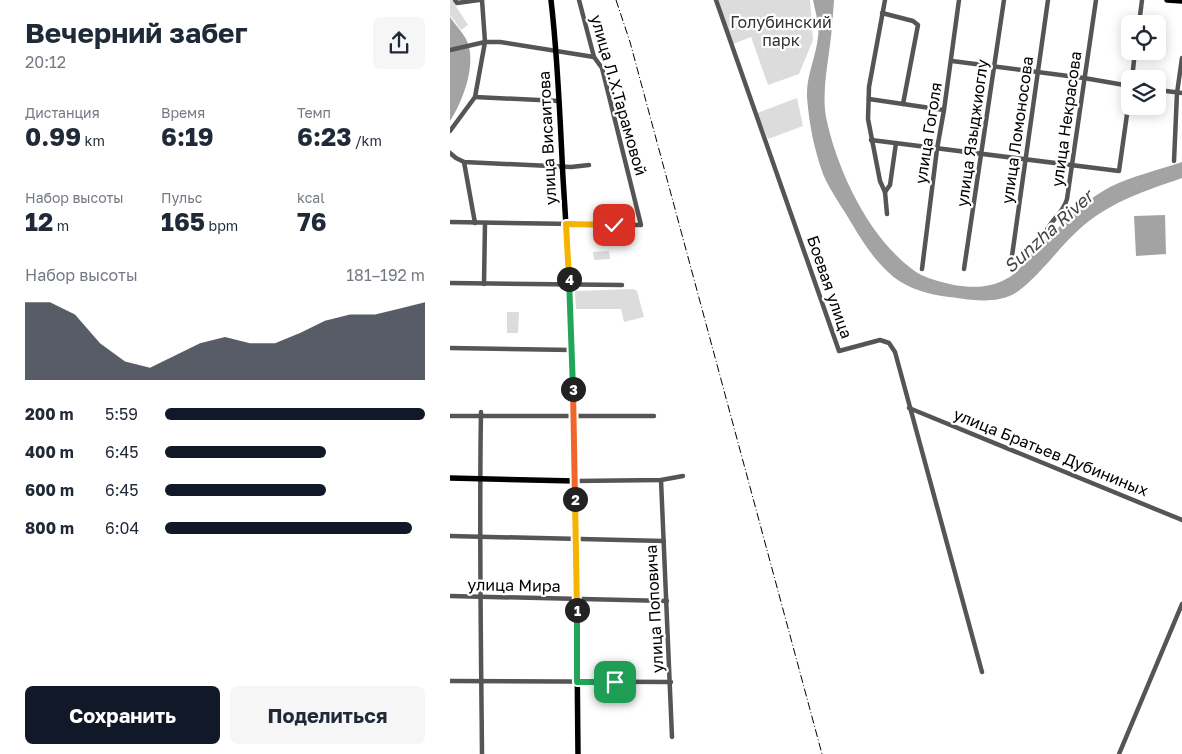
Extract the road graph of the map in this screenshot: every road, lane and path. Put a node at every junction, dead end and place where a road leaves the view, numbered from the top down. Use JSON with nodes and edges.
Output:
{"nodes":[{"id":1,"x":481,"y":0,"type":"edge"},
{"id":2,"x":551,"y":0,"type":"edge"},
{"id":3,"x":580,"y":0,"type":"edge"},
{"id":4,"x":716,"y":0,"type":"edge"},
{"id":5,"x":885,"y":0,"type":"edge"},
{"id":6,"x":959,"y":0,"type":"edge"},
{"id":7,"x":1004,"y":0,"type":"edge"},
{"id":8,"x":1048,"y":0,"type":"edge"},
{"id":9,"x":1096,"y":0,"type":"edge"},
{"id":10,"x":1142,"y":0,"type":"edge"},
{"id":11,"x":1167,"y":0,"type":"edge"},
{"id":12,"x":456,"y":1,"type":"edge"},
{"id":13,"x":1182,"y":1,"type":"edge"},
{"id":14,"x":882,"y":13,"type":"junction"},
{"id":15,"x":1140,"y":15,"type":"edge"},
{"id":16,"x":485,"y":42,"type":"junction"},
{"id":17,"x":450,"y":50,"type":"edge"},
{"id":18,"x":556,"y":52,"type":"junction"},
{"id":19,"x":594,"y":57,"type":"junction"},
{"id":20,"x":1182,"y":58,"type":"edge"},
{"id":21,"x":952,"y":61,"type":"junction"},
{"id":22,"x":994,"y":66,"type":"junction"},
{"id":23,"x":1038,"y":72,"type":"junction"},
{"id":24,"x":1084,"y":78,"type":"junction"},
{"id":25,"x":1121,"y":84,"type":"edge"},
{"id":26,"x":1166,"y":91,"type":"edge"},
{"id":27,"x":1180,"y":93,"type":"edge"},
{"id":28,"x":475,"y":97,"type":"junction"},
{"id":29,"x":869,"y":99,"type":"junction"},
{"id":30,"x":559,"y":101,"type":"junction"},
{"id":31,"x":903,"y":104,"type":"junction"},
{"id":32,"x":944,"y":110,"type":"junction"},
{"id":33,"x":1127,"y":115,"type":"edge"},
{"id":34,"x":450,"y":131,"type":"edge"},
{"id":35,"x":871,"y":140,"type":"junction"},
{"id":36,"x":896,"y":143,"type":"junction"},
{"id":37,"x":937,"y":149,"type":"junction"},
{"id":38,"x":450,"y":153,"type":"edge"},
{"id":39,"x":982,"y":153,"type":"junction"},
{"id":40,"x":1026,"y":160,"type":"junction"},
{"id":41,"x":1174,"y":161,"type":"dead end"},
{"id":42,"x":464,"y":162,"type":"junction"},
{"id":43,"x":589,"y":165,"type":"dead end"},
{"id":44,"x":563,"y":166,"type":"junction"},
{"id":45,"x":1072,"y":166,"type":"junction"},
{"id":46,"x":886,"y":192,"type":"junction"},
{"id":47,"x":887,"y":214,"type":"dead end"},
{"id":48,"x":450,"y":222,"type":"edge"},
{"id":49,"x":475,"y":223,"type":"junction"},
{"id":50,"x":485,"y":223,"type":"junction"},
{"id":51,"x":566,"y":224,"type":"junction"},
{"id":52,"x":1045,"y":234,"type":"dead end"},
{"id":53,"x":1011,"y":263,"type":"dead end"},
{"id":54,"x":922,"y":269,"type":"dead end"},
{"id":55,"x":964,"y":269,"type":"dead end"},
{"id":56,"x":450,"y":283,"type":"edge"},
{"id":57,"x":484,"y":284,"type":"junction"},
{"id":58,"x":569,"y":285,"type":"junction"},
{"id":59,"x":622,"y":285,"type":"dead end"},
{"id":60,"x":450,"y":348,"type":"edge"},
{"id":61,"x":572,"y":350,"type":"junction"},
{"id":62,"x":910,"y":408,"type":"junction"},
{"id":63,"x":481,"y":414,"type":"junction"},
{"id":64,"x":450,"y":416,"type":"edge"},
{"id":65,"x":573,"y":416,"type":"junction"},
{"id":66,"x":654,"y":416,"type":"dead end"},
{"id":67,"x":683,"y":476,"type":"dead end"},
{"id":68,"x":450,"y":478,"type":"edge"},
{"id":69,"x":481,"y":478,"type":"junction"},
{"id":70,"x":661,"y":480,"type":"junction"},
{"id":71,"x":575,"y":481,"type":"junction"},
{"id":72,"x":1182,"y":520,"type":"edge"},
{"id":73,"x":450,"y":536,"type":"edge"},
{"id":74,"x":479,"y":537,"type":"junction"},
{"id":75,"x":576,"y":538,"type":"junction"},
{"id":76,"x":664,"y":540,"type":"junction"},
{"id":77,"x":450,"y":596,"type":"edge"},
{"id":78,"x":481,"y":597,"type":"junction"},
{"id":79,"x":577,"y":599,"type":"junction"},
{"id":80,"x":667,"y":600,"type":"junction"},
{"id":81,"x":1182,"y":604,"type":"edge"},
{"id":82,"x":982,"y":672,"type":"dead end"},
{"id":83,"x":450,"y":681,"type":"edge"},
{"id":84,"x":482,"y":681,"type":"junction"},
{"id":85,"x":577,"y":682,"type":"junction"},
{"id":86,"x":670,"y":682,"type":"junction"},
{"id":87,"x":672,"y":737,"type":"dead end"},
{"id":88,"x":482,"y":754,"type":"edge"},
{"id":89,"x":578,"y":754,"type":"edge"},
{"id":90,"x":1119,"y":754,"type":"edge"}],
"edges":[{"from":1,"to":12,"type":"street"},
{"from":1,"to":16,"type":"street"},
{"from":2,"to":18,"type":"main road","name":"улица Висаитова"},
{"from":3,"to":19,"type":"street","name":"улица Л.Х.Тарамовой"},
{"from":4,"to":62,"type":"street","name":"Боевая улица"},
{"from":5,"to":14,"type":"street"},
{"from":6,"to":21,"type":"street","name":"улица Гоголя"},
{"from":7,"to":22,"type":"street","name":"улица Языджиоглу"},
{"from":8,"to":23,"type":"street","name":"улица Ломоносова"},
{"from":9,"to":24,"type":"street","name":"улица Некрасова"},
{"from":10,"to":15,"type":"street"},
{"from":11,"to":13,"type":"main road"},
{"from":14,"to":29,"type":"street"},
{"from":14,"to":31,"type":"street"},
{"from":16,"to":17,"type":"street"},
{"from":16,"to":18,"type":"street"},
{"from":16,"to":28,"type":"street"},
{"from":18,"to":19,"type":"street"},
{"from":18,"to":30,"type":"main road","name":"улица Висаитова"},
{"from":19,"to":51,"type":"street","name":"улица Л.Х.Тарамовой"},
{"from":20,"to":27,"type":"street"},
{"from":21,"to":22,"type":"street"},
{"from":21,"to":32,"type":"street","name":"улица Гоголя"},
{"from":22,"to":23,"type":"street"},
{"from":22,"to":39,"type":"street","name":"улица Языджиоглу"},
{"from":23,"to":24,"type":"street"},
{"from":23,"to":40,"type":"street","name":"улица Ломоносова"},
{"from":24,"to":25,"type":"street"},
{"from":24,"to":45,"type":"street","name":"улица Некрасова"},
{"from":26,"to":27,"type":"street"},
{"from":27,"to":41,"type":"street"},
{"from":28,"to":30,"type":"street"},
{"from":28,"to":34,"type":"street"},
{"from":29,"to":31,"type":"street"},
{"from":29,"to":35,"type":"street"},
{"from":30,"to":44,"type":"main road","name":"улица Висаитова"},
{"from":31,"to":32,"type":"street"},
{"from":32,"to":37,"type":"street","name":"улица Гоголя"},
{"from":33,"to":45,"type":"street"},
{"from":35,"to":36,"type":"street"},
{"from":35,"to":46,"type":"street"},
{"from":36,"to":37,"type":"street"},
{"from":36,"to":46,"type":"street"},
{"from":37,"to":39,"type":"street"},
{"from":37,"to":54,"type":"street","name":"улица Гоголя"},
{"from":38,"to":42,"type":"street"},
{"from":39,"to":40,"type":"street"},
{"from":39,"to":55,"type":"street","name":"улица Языджиоглу"},
{"from":40,"to":45,"type":"street"},
{"from":40,"to":53,"type":"street","name":"улица Ломоносова"},
{"from":42,"to":44,"type":"street"},
{"from":42,"to":49,"type":"street"},
{"from":43,"to":44,"type":"street"},
{"from":44,"to":51,"type":"main road","name":"улица Висаитова"},
{"from":45,"to":52,"type":"street","name":"улица Некрасова"},
{"from":46,"to":47,"type":"street"},
{"from":48,"to":49,"type":"street"},
{"from":49,"to":50,"type":"street"},
{"from":50,"to":51,"type":"street"},
{"from":50,"to":57,"type":"street"},
{"from":51,"to":58,"type":"main road","name":"улица Висаитова"},
{"from":56,"to":57,"type":"street"},
{"from":57,"to":58,"type":"street"},
{"from":58,"to":59,"type":"street"},
{"from":58,"to":61,"type":"main road","name":"улица Висаитова"},
{"from":60,"to":61,"type":"street"},
{"from":61,"to":65,"type":"main road","name":"улица Висаитова"},
{"from":62,"to":72,"type":"street","name":"улица Братьев Дубининых"},
{"from":62,"to":82,"type":"street","name":"Боевая улица"},
{"from":63,"to":64,"type":"street"},
{"from":63,"to":65,"type":"street"},
{"from":63,"to":69,"type":"street"},
{"from":65,"to":66,"type":"street"},
{"from":65,"to":71,"type":"main road","name":"улица Висаитова"},
{"from":67,"to":70,"type":"street"},
{"from":68,"to":69,"type":"main road"},
{"from":69,"to":71,"type":"main road"},
{"from":69,"to":74,"type":"street"},
{"from":70,"to":71,"type":"street"},
{"from":70,"to":76,"type":"street","name":"улица Поповича"},
{"from":71,"to":75,"type":"main road","name":"улица Висаитова"},
{"from":73,"to":74,"type":"street"},
{"from":74,"to":75,"type":"street"},
{"from":74,"to":78,"type":"street"},
{"from":75,"to":76,"type":"street"},
{"from":75,"to":79,"type":"main road","name":"улица Висаитова"},
{"from":76,"to":80,"type":"street","name":"улица Поповича"},
{"from":77,"to":78,"type":"street","name":"улица Мира"},
{"from":78,"to":79,"type":"street","name":"улица Мира"},
{"from":78,"to":84,"type":"street"},
{"from":79,"to":80,"type":"street","name":"улица Мира"},
{"from":79,"to":85,"type":"main road","name":"улица Висаитова"},
{"from":80,"to":86,"type":"street","name":"улица Поповича"},
{"from":81,"to":90,"type":"street"},
{"from":83,"to":84,"type":"street"},
{"from":84,"to":85,"type":"street"},
{"from":84,"to":88,"type":"street"},
{"from":85,"to":86,"type":"street"},
{"from":85,"to":89,"type":"main road","name":"улица Висаитова"},
{"from":86,"to":87,"type":"street","name":"улица Поповича"}]}
